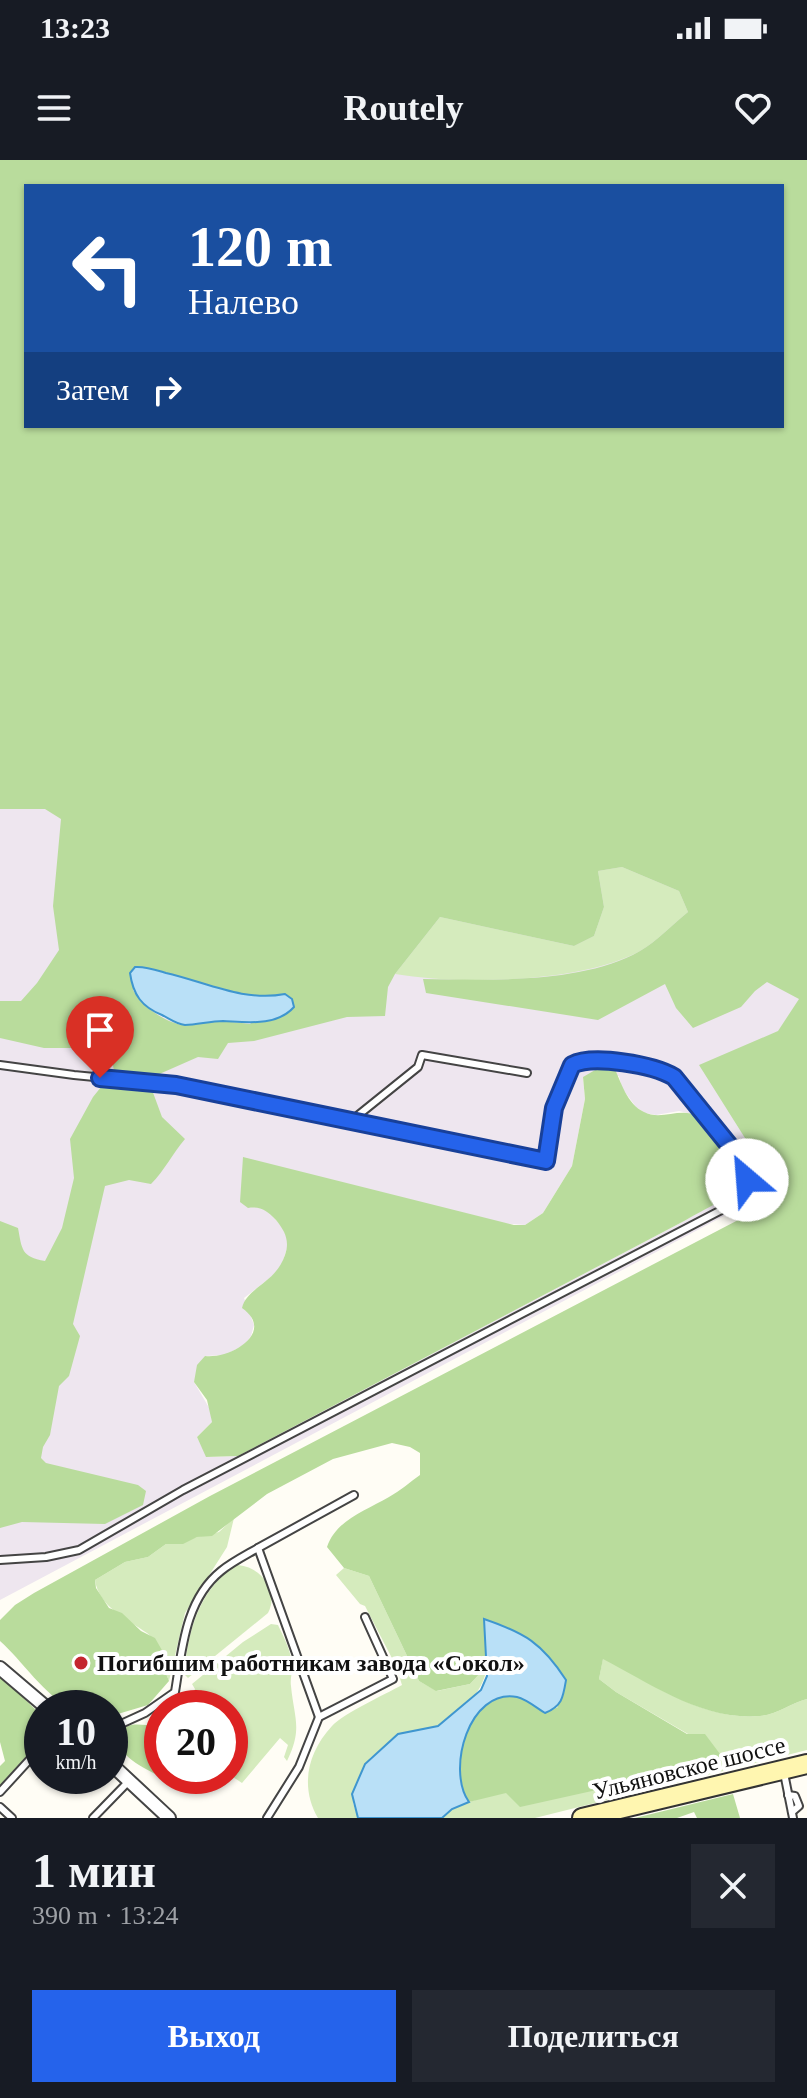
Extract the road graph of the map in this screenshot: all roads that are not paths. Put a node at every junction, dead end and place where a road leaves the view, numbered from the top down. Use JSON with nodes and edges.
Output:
{"nodes":[{"id":1,"x":0,"y":1065,"type":"edge"},
{"id":2,"x":527,"y":1073,"type":"dead end"},
{"id":3,"x":351,"y":1121,"type":"junction"},
{"id":4,"x":354,"y":1495,"type":"dead end"},
{"id":5,"x":258,"y":1548,"type":"junction"},
{"id":6,"x":0,"y":1560,"type":"edge"},
{"id":7,"x":365,"y":1617,"type":"dead end"},
{"id":8,"x":0,"y":1668,"type":"edge"},
{"id":9,"x":26,"y":1690,"type":"edge"},
{"id":10,"x":319,"y":1717,"type":"junction"},
{"id":11,"x":128,"y":1721,"type":"edge"},
{"id":12,"x":807,"y":1764,"type":"edge"},
{"id":13,"x":24,"y":1766,"type":"edge"},
{"id":14,"x":783,"y":1770,"type":"junction"},
{"id":15,"x":130,"y":1780,"type":"joint"},
{"id":16,"x":0,"y":1792,"type":"edge"},
{"id":17,"x":0,"y":1807,"type":"edge"},
{"id":18,"x":793,"y":1815,"type":"edge"},
{"id":19,"x":12,"y":1818,"type":"edge"},
{"id":20,"x":93,"y":1818,"type":"edge"},
{"id":21,"x":169,"y":1818,"type":"edge"},
{"id":22,"x":267,"y":1818,"type":"edge"},
{"id":23,"x":582,"y":1818,"type":"edge"}],
"edges":[{"from":1,"to":3,"type":"lane"},
{"from":2,"to":3,"type":"lane"},
{"from":3,"to":6,"type":"lane"},
{"from":4,"to":5,"type":"lane"},
{"from":5,"to":10,"type":"lane"},
{"from":5,"to":11,"type":"lane"},
{"from":7,"to":10,"type":"lane"},
{"from":8,"to":9,"type":"street"},
{"from":10,"to":22,"type":"lane"},
{"from":12,"to":14,"type":"main road","name":"Ульяновское шоссе"},
{"from":13,"to":16,"type":"lane"},
{"from":14,"to":18,"type":"lane"},
{"from":14,"to":23,"type":"main road","name":"Ульяновское шоссе"},
{"from":15,"to":20,"type":"lane"},
{"from":15,"to":21,"type":"street"},
{"from":17,"to":19,"type":"lane"}]}
